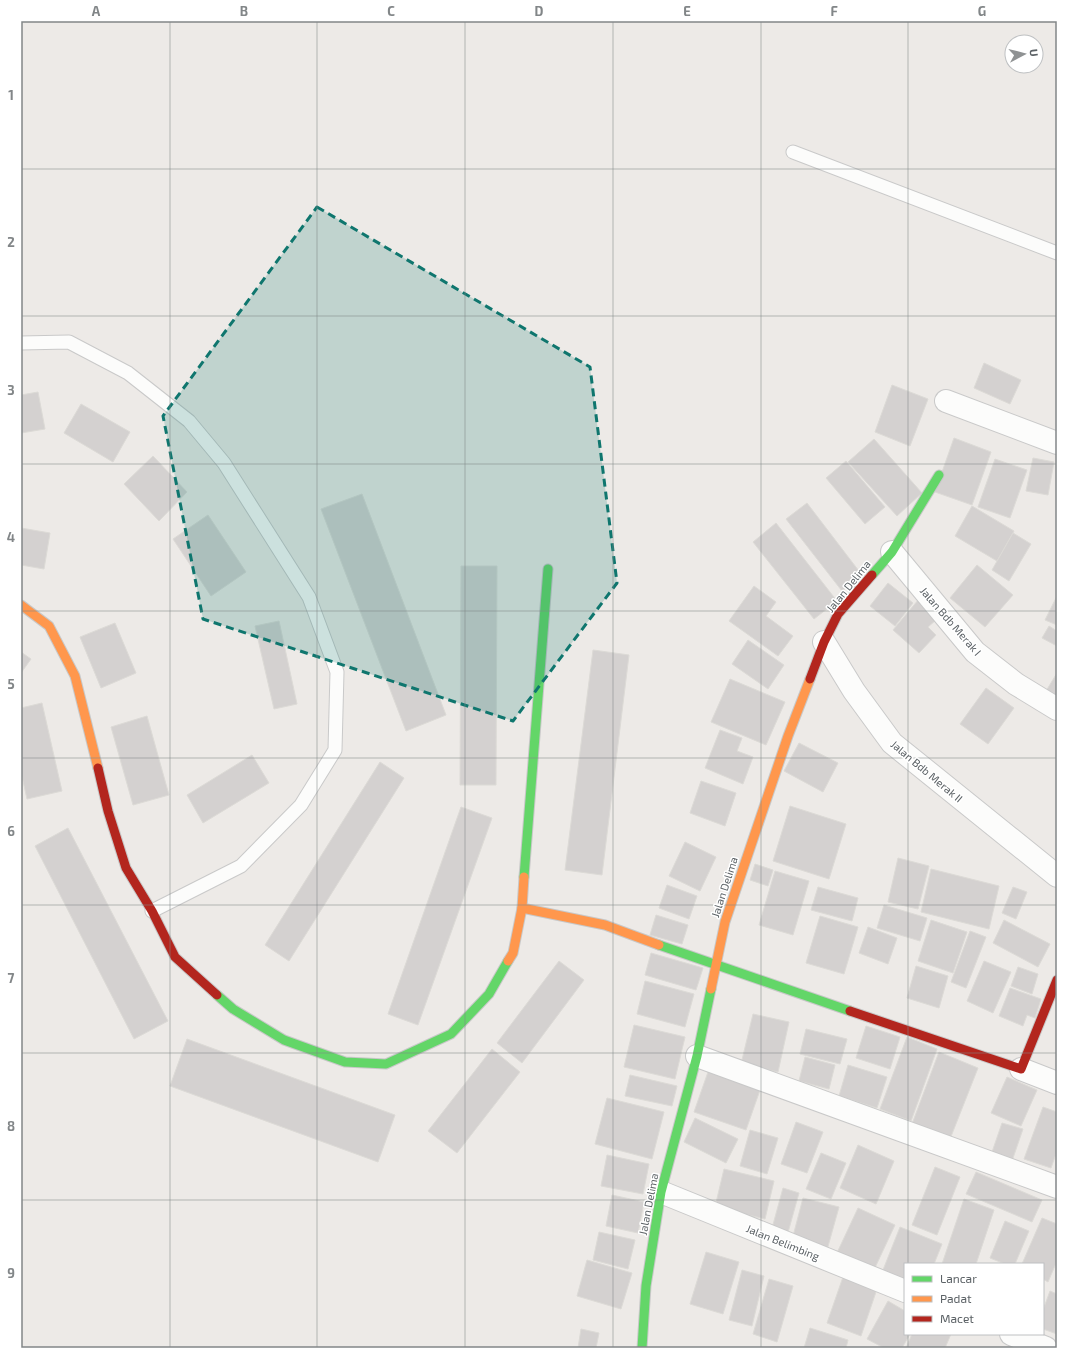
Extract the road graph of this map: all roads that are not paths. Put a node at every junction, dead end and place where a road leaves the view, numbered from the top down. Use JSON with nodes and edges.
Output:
{"nodes":[{"id":1,"x":793,"y":152,"type":"dead end"},
{"id":2,"x":1057,"y":253,"type":"edge"},
{"id":3,"x":21,"y":343,"type":"edge"},
{"id":4,"x":946,"y":401,"type":"dead end"},
{"id":5,"x":1057,"y":443,"type":"edge"},
{"id":6,"x":939,"y":475,"type":"dead end"},
{"id":7,"x":892,"y":552,"type":"junction"},
{"id":8,"x":548,"y":570,"type":"dead end"},
{"id":9,"x":21,"y":605,"type":"edge"},
{"id":10,"x":824,"y":642,"type":"junction"},
{"id":11,"x":1057,"y":709,"type":"edge"},
{"id":12,"x":1057,"y":876,"type":"edge"},
{"id":13,"x":522,"y":908,"type":"junction"},
{"id":14,"x":152,"y":911,"type":"junction"},
{"id":15,"x":716,"y":964,"type":"junction"},
{"id":16,"x":1057,"y":980,"type":"edge"},
{"id":17,"x":697,"y":1056,"type":"junction"},
{"id":18,"x":1021,"y":1069,"type":"junction"},
{"id":19,"x":1057,"y":1083,"type":"edge"},
{"id":20,"x":1057,"y":1187,"type":"edge"},
{"id":21,"x":661,"y":1192,"type":"junction"},
{"id":22,"x":904,"y":1291,"type":"edge"},
{"id":23,"x":1014,"y":1335,"type":"edge"},
{"id":24,"x":642,"y":1348,"type":"edge"},
{"id":25,"x":1046,"y":1348,"type":"edge"}],
"edges":[{"from":1,"to":2,"type":"lane"},
{"from":3,"to":14,"type":"lane"},
{"from":4,"to":5,"type":"street"},
{"from":6,"to":7,"type":"street","name":"Jalan Delima"},
{"from":7,"to":10,"type":"street","name":"Jalan Delima"},
{"from":7,"to":11,"type":"street","name":"Jalan Bdb Merak I"},
{"from":8,"to":13,"type":"street"},
{"from":9,"to":14,"type":"street"},
{"from":10,"to":12,"type":"street","name":"Jalan Bdb Merak II"},
{"from":10,"to":15,"type":"street","name":"Jalan Delima"},
{"from":13,"to":14,"type":"street"},
{"from":13,"to":15,"type":"street"},
{"from":15,"to":17,"type":"street","name":"Jalan Delima"},
{"from":15,"to":18,"type":"street"},
{"from":16,"to":18,"type":"street"},
{"from":17,"to":20,"type":"street"},
{"from":17,"to":21,"type":"street","name":"Jalan Delima"},
{"from":18,"to":19,"type":"street"},
{"from":21,"to":22,"type":"street","name":"Jalan Belimbing"},
{"from":21,"to":24,"type":"street","name":"Jalan Delima"},
{"from":23,"to":25,"type":"street"}]}
